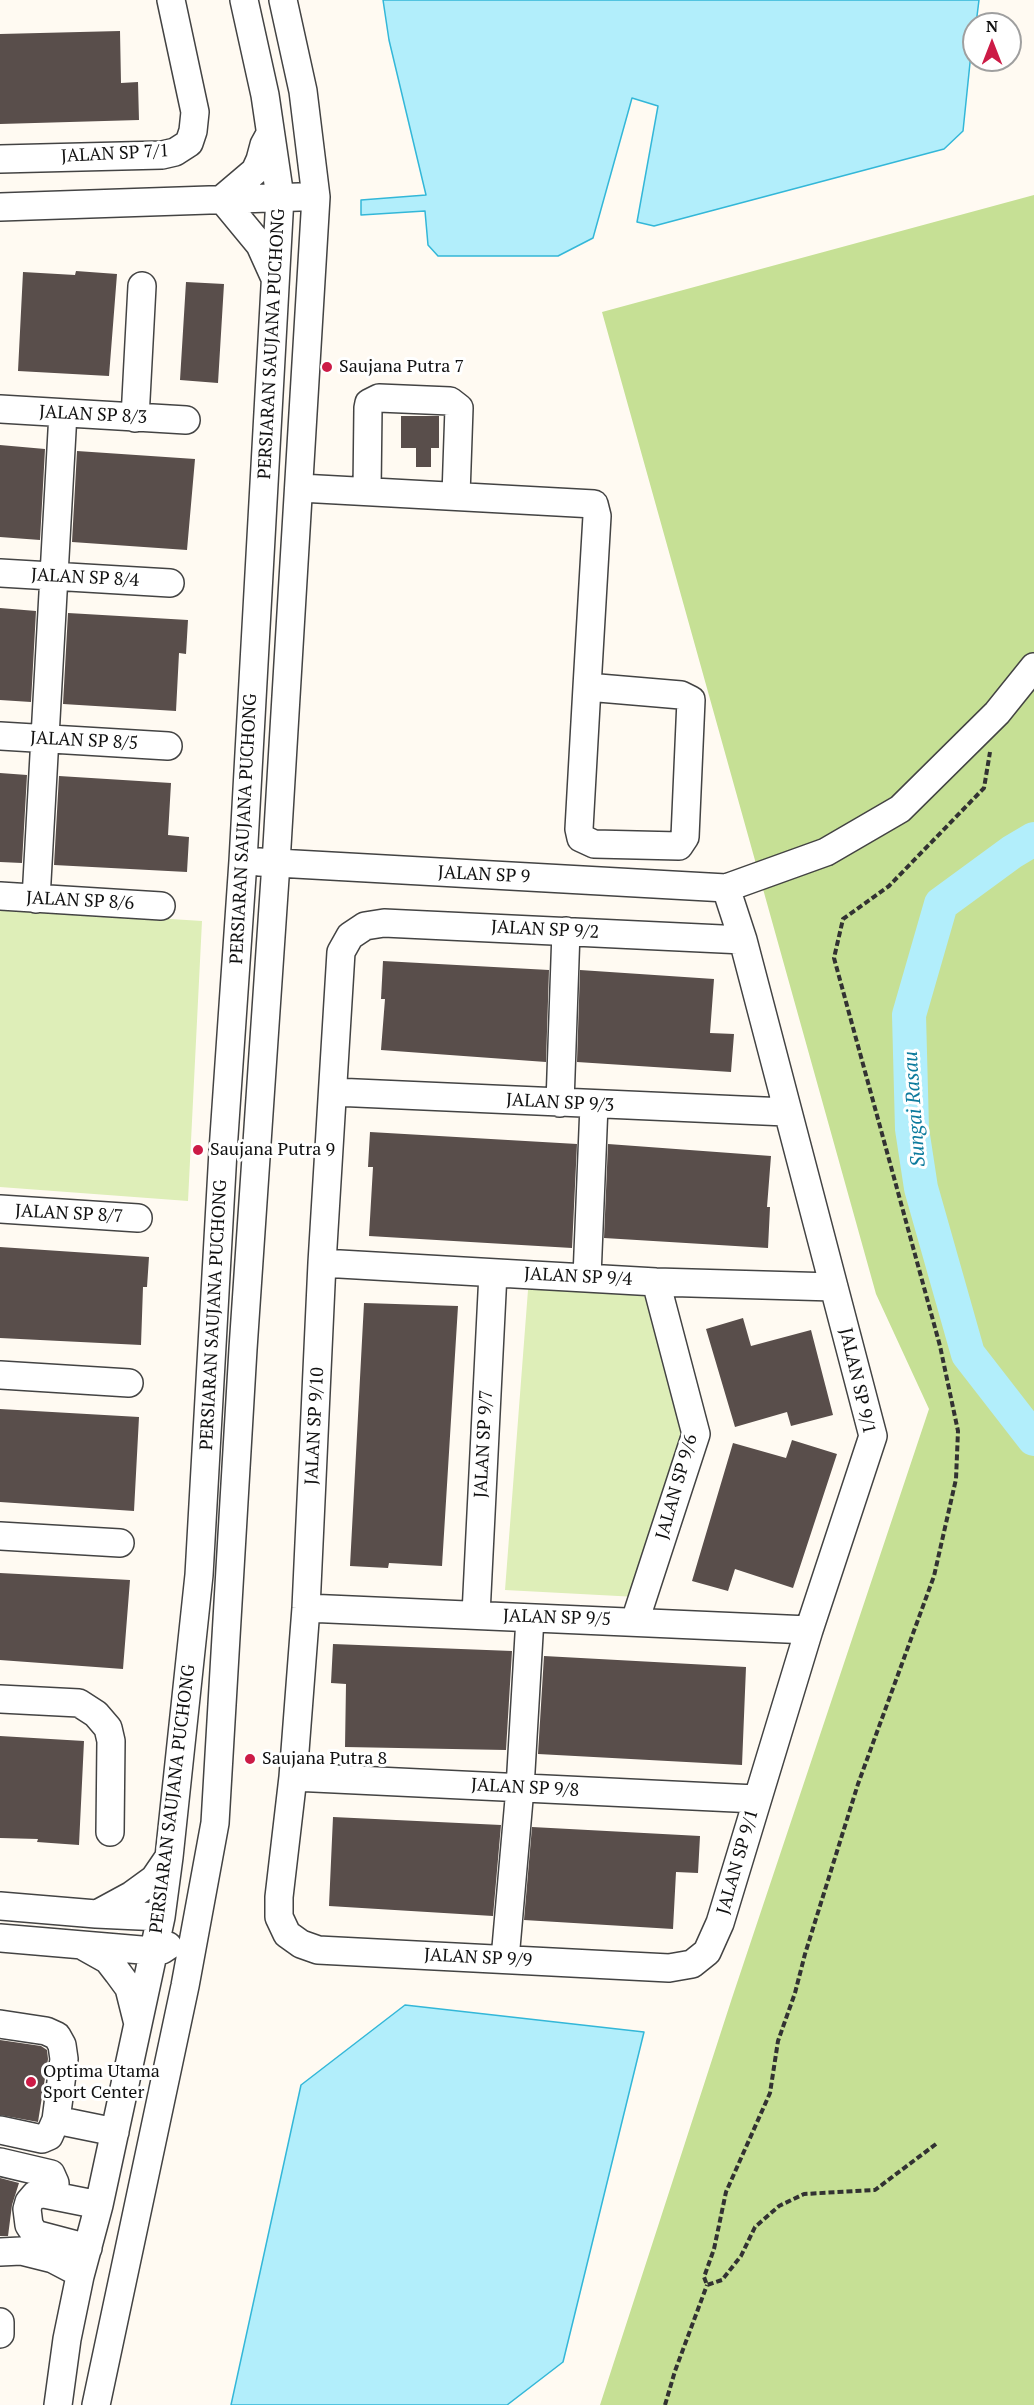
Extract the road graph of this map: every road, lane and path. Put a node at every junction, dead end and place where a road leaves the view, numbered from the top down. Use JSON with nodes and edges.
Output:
{"nodes":[{"id":1,"x":171,"y":0,"type":"edge"},
{"id":2,"x":244,"y":0,"type":"edge"},
{"id":3,"x":283,"y":0,"type":"edge"},
{"id":4,"x":271,"y":133,"type":"junction"},
{"id":5,"x":0,"y":159,"type":"edge"},
{"id":6,"x":280,"y":197,"type":"junction"},
{"id":7,"x":316,"y":197,"type":"junction"},
{"id":8,"x":222,"y":199,"type":"junction"},
{"id":9,"x":0,"y":207,"type":"edge"},
{"id":10,"x":276,"y":280,"type":"junction"},
{"id":11,"x":142,"y":286,"type":"dead end"},
{"id":12,"x":0,"y":409,"type":"edge"},
{"id":13,"x":63,"y":413,"type":"junction"},
{"id":14,"x":135,"y":418,"type":"junction"},
{"id":15,"x":186,"y":420,"type":"dead end"},
{"id":16,"x":300,"y":488,"type":"junction"},
{"id":17,"x":367,"y":491,"type":"junction"},
{"id":18,"x":456,"y":495,"type":"junction"},
{"id":19,"x":0,"y":573,"type":"edge"},
{"id":20,"x":53,"y":576,"type":"junction"},
{"id":21,"x":170,"y":583,"type":"dead end"},
{"id":22,"x":1034,"y":668,"type":"edge"},
{"id":23,"x":587,"y":687,"type":"junction"},
{"id":24,"x":997,"y":713,"type":"junction"},
{"id":25,"x":0,"y":736,"type":"edge"},
{"id":26,"x":45,"y":739,"type":"junction"},
{"id":27,"x":168,"y":746,"type":"dead end"},
{"id":28,"x":243,"y":861,"type":"junction"},
{"id":29,"x":276,"y":863,"type":"junction"},
{"id":30,"x":726,"y":888,"type":"junction"},
{"id":31,"x":0,"y":896,"type":"edge"},
{"id":32,"x":36,"y":899,"type":"junction"},
{"id":33,"x":160,"y":906,"type":"dead end"},
{"id":34,"x":566,"y":931,"type":"junction"},
{"id":35,"x":350,"y":936,"type":"joint"},
{"id":36,"x":742,"y":940,"type":"junction"},
{"id":37,"x":334,"y":1092,"type":"junction"},
{"id":38,"x":560,"y":1103,"type":"junction"},
{"id":39,"x":594,"y":1105,"type":"junction"},
{"id":40,"x":786,"y":1112,"type":"junction"},
{"id":41,"x":0,"y":1209,"type":"edge"},
{"id":42,"x":138,"y":1218,"type":"dead end"},
{"id":43,"x":322,"y":1263,"type":"junction"},
{"id":44,"x":493,"y":1273,"type":"junction"},
{"id":45,"x":587,"y":1277,"type":"junction"},
{"id":46,"x":656,"y":1282,"type":"junction"},
{"id":47,"x":834,"y":1287,"type":"junction"},
{"id":48,"x":0,"y":1375,"type":"edge"},
{"id":49,"x":129,"y":1383,"type":"dead end"},
{"id":50,"x":0,"y":1536,"type":"edge"},
{"id":51,"x":120,"y":1543,"type":"dead end"},
{"id":52,"x":306,"y":1608,"type":"junction"},
{"id":53,"x":476,"y":1614,"type":"junction"},
{"id":54,"x":530,"y":1618,"type":"junction"},
{"id":55,"x":635,"y":1621,"type":"junction"},
{"id":56,"x":809,"y":1630,"type":"junction"},
{"id":57,"x":0,"y":1699,"type":"edge"},
{"id":58,"x":293,"y":1777,"type":"junction"},
{"id":59,"x":520,"y":1788,"type":"junction"},
{"id":60,"x":756,"y":1799,"type":"junction"},
{"id":61,"x":110,"y":1832,"type":"dead end"},
{"id":62,"x":169,"y":1857,"type":"junction"},
{"id":63,"x":0,"y":1906,"type":"edge"},
{"id":64,"x":96,"y":1914,"type":"junction"},
{"id":65,"x":199,"y":1916,"type":"junction"},
{"id":66,"x":160,"y":1917,"type":"junction"},
{"id":67,"x":279,"y":1917,"type":"joint"},
{"id":68,"x":0,"y":1938,"type":"edge"},
{"id":69,"x":165,"y":1945,"type":"junction"},
{"id":70,"x":82,"y":1946,"type":"junction"},
{"id":71,"x":505,"y":1959,"type":"junction"},
{"id":72,"x":692,"y":1964,"type":"joint"},
{"id":73,"x":185,"y":1986,"type":"junction"},
{"id":74,"x":137,"y":2021,"type":"junction"},
{"id":75,"x":0,"y":2024,"type":"edge"},
{"id":76,"x":56,"y":2120,"type":"junction"},
{"id":77,"x":0,"y":2130,"type":"edge"},
{"id":78,"x":115,"y":2132,"type":"junction"},
{"id":79,"x":936,"y":2144,"type":"dead end"},
{"id":80,"x":0,"y":2162,"type":"edge"},
{"id":81,"x":55,"y":2195,"type":"junction"},
{"id":82,"x":99,"y":2205,"type":"junction"},
{"id":83,"x":88,"y":2248,"type":"junction"},
{"id":84,"x":0,"y":2252,"type":"edge"},
{"id":85,"x":80,"y":2276,"type":"junction"},
{"id":86,"x":707,"y":2284,"type":"junction"},
{"id":87,"x":0,"y":2322,"type":"edge"},
{"id":88,"x":0,"y":2334,"type":"edge"},
{"id":89,"x":58,"y":2405,"type":"edge"},
{"id":90,"x":96,"y":2405,"type":"edge"},
{"id":91,"x":665,"y":2405,"type":"edge"}],
"edges":[{"from":1,"to":5,"type":"street","name":"JALAN SP 7/1"},
{"from":2,"to":4,"type":"street","name":"PERSIARAN SAUJANA PUCHONG"},
{"from":3,"to":7,"type":"street","name":"PERSIARAN SAUJANA PUCHONG"},
{"from":4,"to":6,"type":"street","name":"PERSIARAN SAUJANA PUCHONG"},
{"from":4,"to":8,"type":"street"},
{"from":6,"to":7,"type":"street"},
{"from":6,"to":8,"type":"street"},
{"from":6,"to":10,"type":"street","name":"PERSIARAN SAUJANA PUCHONG"},
{"from":7,"to":16,"type":"street","name":"PERSIARAN SAUJANA PUCHONG"},
{"from":8,"to":9,"type":"street"},
{"from":8,"to":10,"type":"street"},
{"from":10,"to":28,"type":"street","name":"PERSIARAN SAUJANA PUCHONG"},
{"from":11,"to":14,"type":"street"},
{"from":12,"to":13,"type":"street","name":"JALAN SP 8/3"},
{"from":13,"to":14,"type":"street","name":"JALAN SP 8/3"},
{"from":13,"to":20,"type":"street"},
{"from":14,"to":15,"type":"street","name":"JALAN SP 8/3"},
{"from":16,"to":17,"type":"street"},
{"from":16,"to":29,"type":"street","name":"PERSIARAN SAUJANA PUCHONG"},
{"from":17,"to":18,"type":"street"},
{"from":17,"to":18,"type":"street"},
{"from":18,"to":23,"type":"street"},
{"from":19,"to":20,"type":"street","name":"JALAN SP 8/4"},
{"from":20,"to":21,"type":"street","name":"JALAN SP 8/4"},
{"from":20,"to":26,"type":"street"},
{"from":22,"to":24,"type":"street"},
{"from":23,"to":23,"type":"street"},
{"from":24,"to":30,"type":"street"},
{"from":24,"to":86,"type":"path"},
{"from":25,"to":26,"type":"street","name":"JALAN SP 8/5"},
{"from":26,"to":27,"type":"street","name":"JALAN SP 8/5"},
{"from":26,"to":32,"type":"street"},
{"from":28,"to":29,"type":"street","name":"JALAN SP 9"},
{"from":28,"to":62,"type":"street","name":"PERSIARAN SAUJANA PUCHONG"},
{"from":29,"to":30,"type":"street","name":"JALAN SP 9"},
{"from":29,"to":65,"type":"street","name":"PERSIARAN SAUJANA PUCHONG"},
{"from":30,"to":36,"type":"street","name":"JALAN SP 9/1"},
{"from":31,"to":32,"type":"street","name":"JALAN SP 8/6"},
{"from":32,"to":33,"type":"street","name":"JALAN SP 8/6"},
{"from":34,"to":35,"type":"street","name":"JALAN SP 9/2"},
{"from":34,"to":36,"type":"street","name":"JALAN SP 9/2"},
{"from":34,"to":38,"type":"street"},
{"from":35,"to":37,"type":"street","name":"JALAN SP 9/10"},
{"from":36,"to":40,"type":"street","name":"JALAN SP 9/1"},
{"from":37,"to":38,"type":"street","name":"JALAN SP 9/3"},
{"from":37,"to":43,"type":"street","name":"JALAN SP 9/10"},
{"from":38,"to":39,"type":"street","name":"JALAN SP 9/3"},
{"from":39,"to":40,"type":"street","name":"JALAN SP 9/3"},
{"from":39,"to":45,"type":"street"},
{"from":40,"to":47,"type":"street","name":"JALAN SP 9/1"},
{"from":41,"to":42,"type":"street","name":"JALAN SP 8/7"},
{"from":43,"to":44,"type":"street","name":"JALAN SP 9/4"},
{"from":43,"to":52,"type":"street","name":"JALAN SP 9/10"},
{"from":44,"to":45,"type":"street","name":"JALAN SP 9/4"},
{"from":44,"to":53,"type":"street","name":"JALAN SP 9/7"},
{"from":45,"to":46,"type":"street","name":"JALAN SP 9/4"},
{"from":46,"to":47,"type":"street","name":"JALAN SP 9/4"},
{"from":46,"to":55,"type":"street","name":"JALAN SP 9/6"},
{"from":47,"to":56,"type":"street","name":"JALAN SP 9/1"},
{"from":48,"to":49,"type":"street"},
{"from":50,"to":51,"type":"street"},
{"from":52,"to":53,"type":"street","name":"JALAN SP 9/5"},
{"from":52,"to":58,"type":"street","name":"JALAN SP 9/10"},
{"from":53,"to":54,"type":"street","name":"JALAN SP 9/5"},
{"from":54,"to":55,"type":"street","name":"JALAN SP 9/5"},
{"from":54,"to":59,"type":"street"},
{"from":55,"to":56,"type":"street","name":"JALAN SP 9/5"},
{"from":56,"to":60,"type":"street","name":"JALAN SP 9/1"},
{"from":57,"to":61,"type":"street"},
{"from":58,"to":59,"type":"street","name":"JALAN SP 9/8"},
{"from":58,"to":67,"type":"street","name":"JALAN SP 9/10"},
{"from":59,"to":60,"type":"street","name":"JALAN SP 9/8"},
{"from":59,"to":71,"type":"street"},
{"from":60,"to":72,"type":"street","name":"JALAN SP 9/1"},
{"from":62,"to":64,"type":"street"},
{"from":62,"to":66,"type":"street","name":"PERSIARAN SAUJANA PUCHONG"},
{"from":63,"to":64,"type":"street"},
{"from":64,"to":66,"type":"street"},
{"from":65,"to":69,"type":"street"},
{"from":65,"to":73,"type":"street","name":"PERSIARAN SAUJANA PUCHONG"},
{"from":66,"to":69,"type":"street","name":"PERSIARAN SAUJANA PUCHONG"},
{"from":67,"to":71,"type":"street","name":"JALAN SP 9/9"},
{"from":68,"to":70,"type":"street"},
{"from":69,"to":70,"type":"street"},
{"from":69,"to":73,"type":"street"},
{"from":69,"to":74,"type":"street","name":"PERSIARAN SAUJANA PUCHONG"},
{"from":70,"to":74,"type":"street"},
{"from":71,"to":72,"type":"street","name":"JALAN SP 9/9"},
{"from":73,"to":90,"type":"street","name":"PERSIARAN SAUJANA PUCHONG"},
{"from":74,"to":78,"type":"street","name":"PERSIARAN SAUJANA PUCHONG"},
{"from":75,"to":76,"type":"street"},
{"from":76,"to":77,"type":"street"},
{"from":76,"to":78,"type":"street"},
{"from":78,"to":82,"type":"street","name":"PERSIARAN SAUJANA PUCHONG"},
{"from":79,"to":86,"type":"path"},
{"from":80,"to":81,"type":"street"},
{"from":81,"to":82,"type":"street"},
{"from":81,"to":83,"type":"street"},
{"from":82,"to":83,"type":"street","name":"PERSIARAN SAUJANA PUCHONG"},
{"from":83,"to":85,"type":"street","name":"PERSIARAN SAUJANA PUCHONG"},
{"from":84,"to":85,"type":"street"},
{"from":85,"to":89,"type":"street","name":"PERSIARAN SAUJANA PUCHONG"},
{"from":86,"to":91,"type":"path"},
{"from":87,"to":88,"type":"street"}]}
